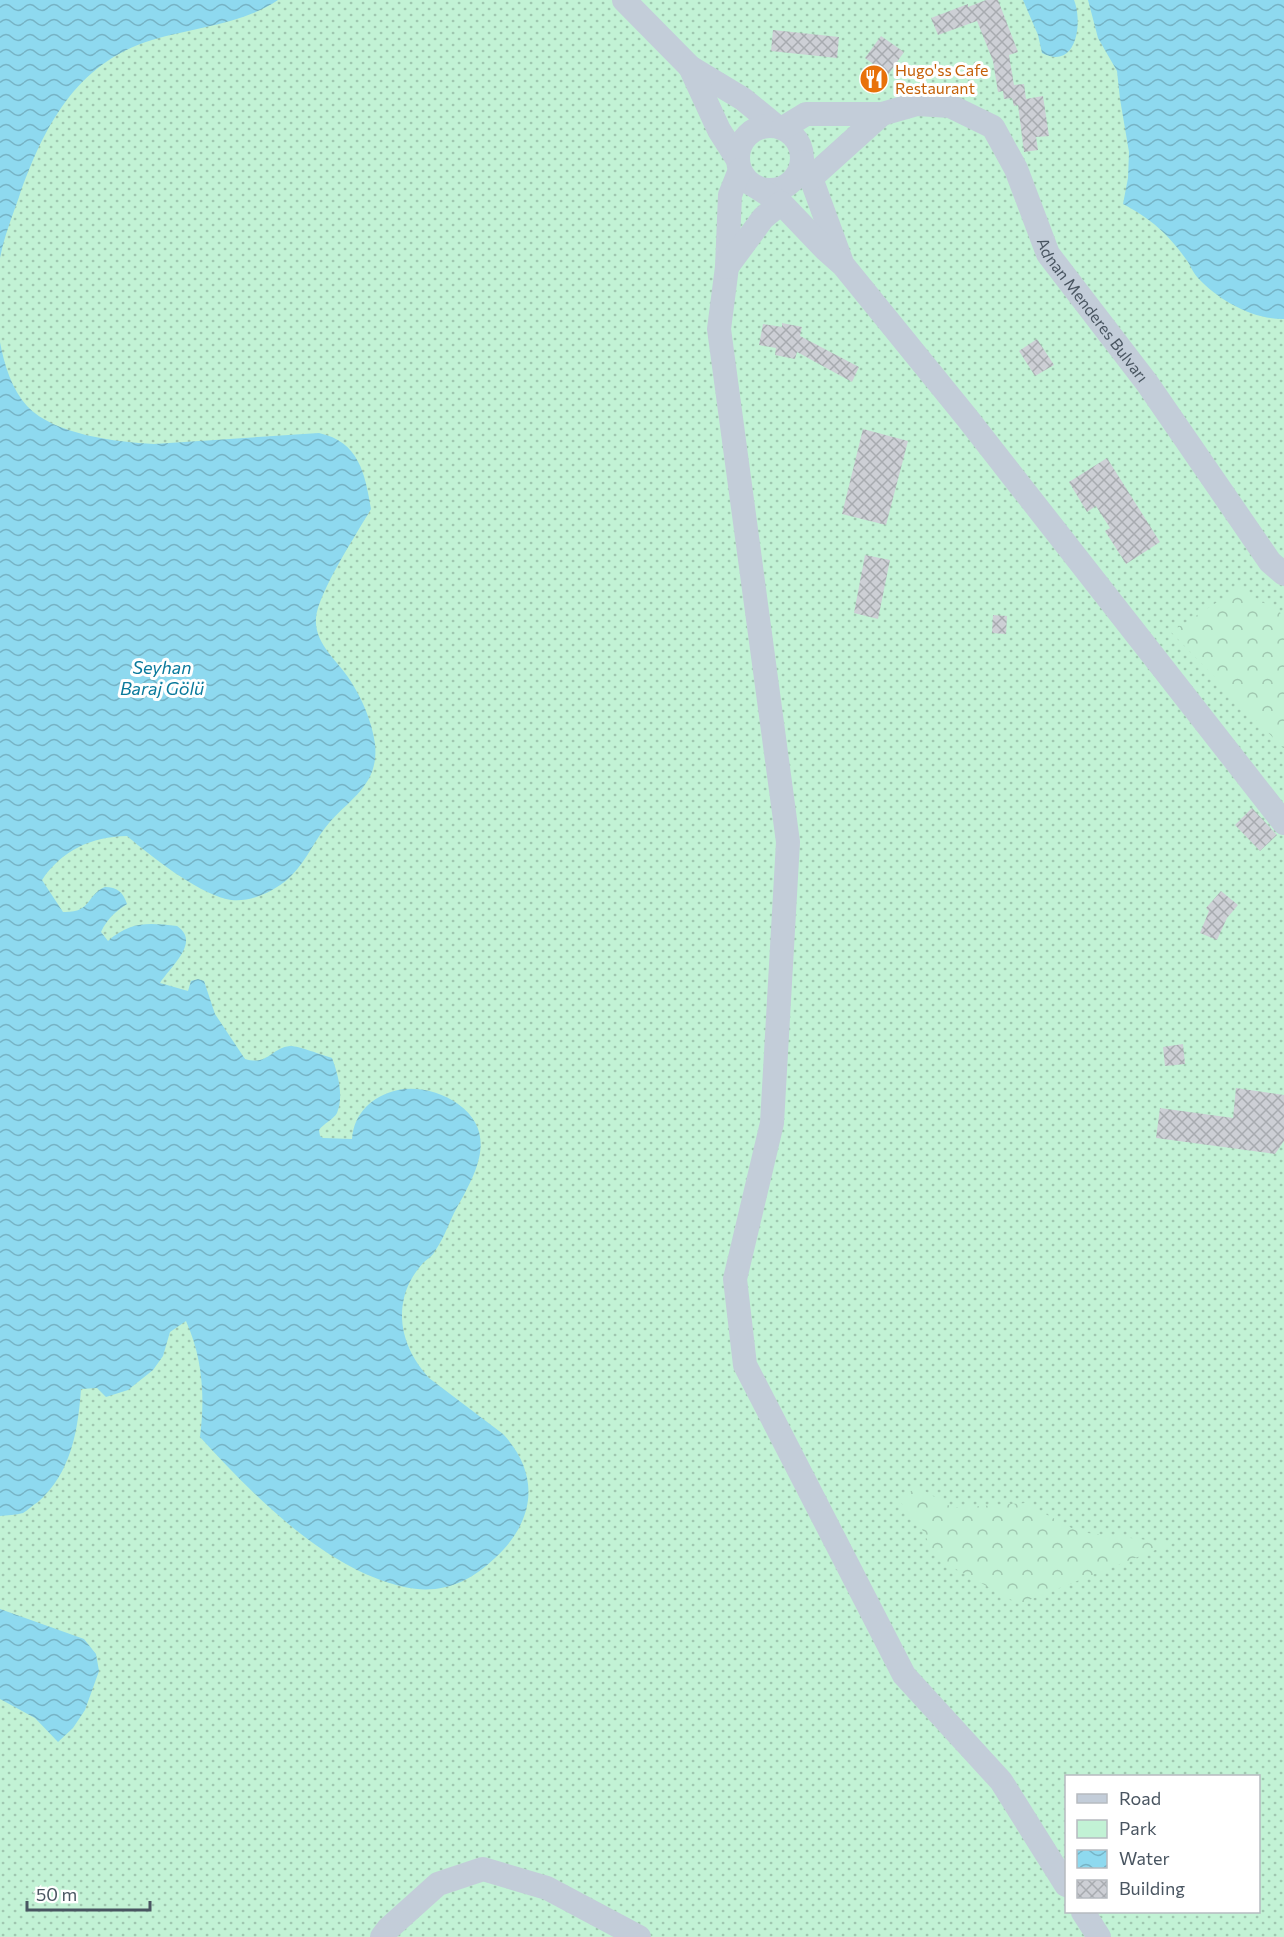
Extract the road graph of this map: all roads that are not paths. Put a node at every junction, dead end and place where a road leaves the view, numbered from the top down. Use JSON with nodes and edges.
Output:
{"nodes":[{"id":1,"x":624,"y":0,"type":"edge"},
{"id":2,"x":690,"y":67,"type":"junction"},
{"id":3,"x":882,"y":114,"type":"junction"},
{"id":4,"x":779,"y":127,"type":"junction"},
{"id":5,"x":739,"y":165,"type":"junction"},
{"id":6,"x":807,"y":170,"type":"junction"},
{"id":7,"x":758,"y":188,"type":"junction"},
{"id":8,"x":781,"y":203,"type":"junction"},
{"id":9,"x":843,"y":265,"type":"junction"},
{"id":10,"x":727,"y":267,"type":"junction"},
{"id":11,"x":1284,"y":574,"type":"edge"},
{"id":12,"x":1284,"y":823,"type":"edge"},
{"id":13,"x":1065,"y":1883,"type":"edge"},
{"id":14,"x":1084,"y":1913,"type":"edge"},
{"id":15,"x":382,"y":1937,"type":"edge"},
{"id":16,"x":639,"y":1937,"type":"edge"},
{"id":17,"x":1100,"y":1937,"type":"edge"}],
"edges":[{"from":1,"to":2,"type":"main road"},
{"from":2,"to":4,"type":"main road"},
{"from":2,"to":5,"type":"main road"},
{"from":3,"to":4,"type":"main road"},
{"from":3,"to":6,"type":"main road"},
{"from":3,"to":11,"type":"main road","name":"Adnan Menderes Bulvarı"},
{"from":4,"to":5,"type":"main road"},
{"from":4,"to":6,"type":"main road"},
{"from":5,"to":7,"type":"main road"},
{"from":5,"to":10,"type":"main road"},
{"from":6,"to":7,"type":"main road"},
{"from":6,"to":9,"type":"main road"},
{"from":7,"to":8,"type":"main road"},
{"from":8,"to":9,"type":"main road"},
{"from":8,"to":10,"type":"main road"},
{"from":9,"to":12,"type":"main road"},
{"from":10,"to":13,"type":"main road"},
{"from":14,"to":17,"type":"main road"},
{"from":15,"to":16,"type":"main road"}]}
